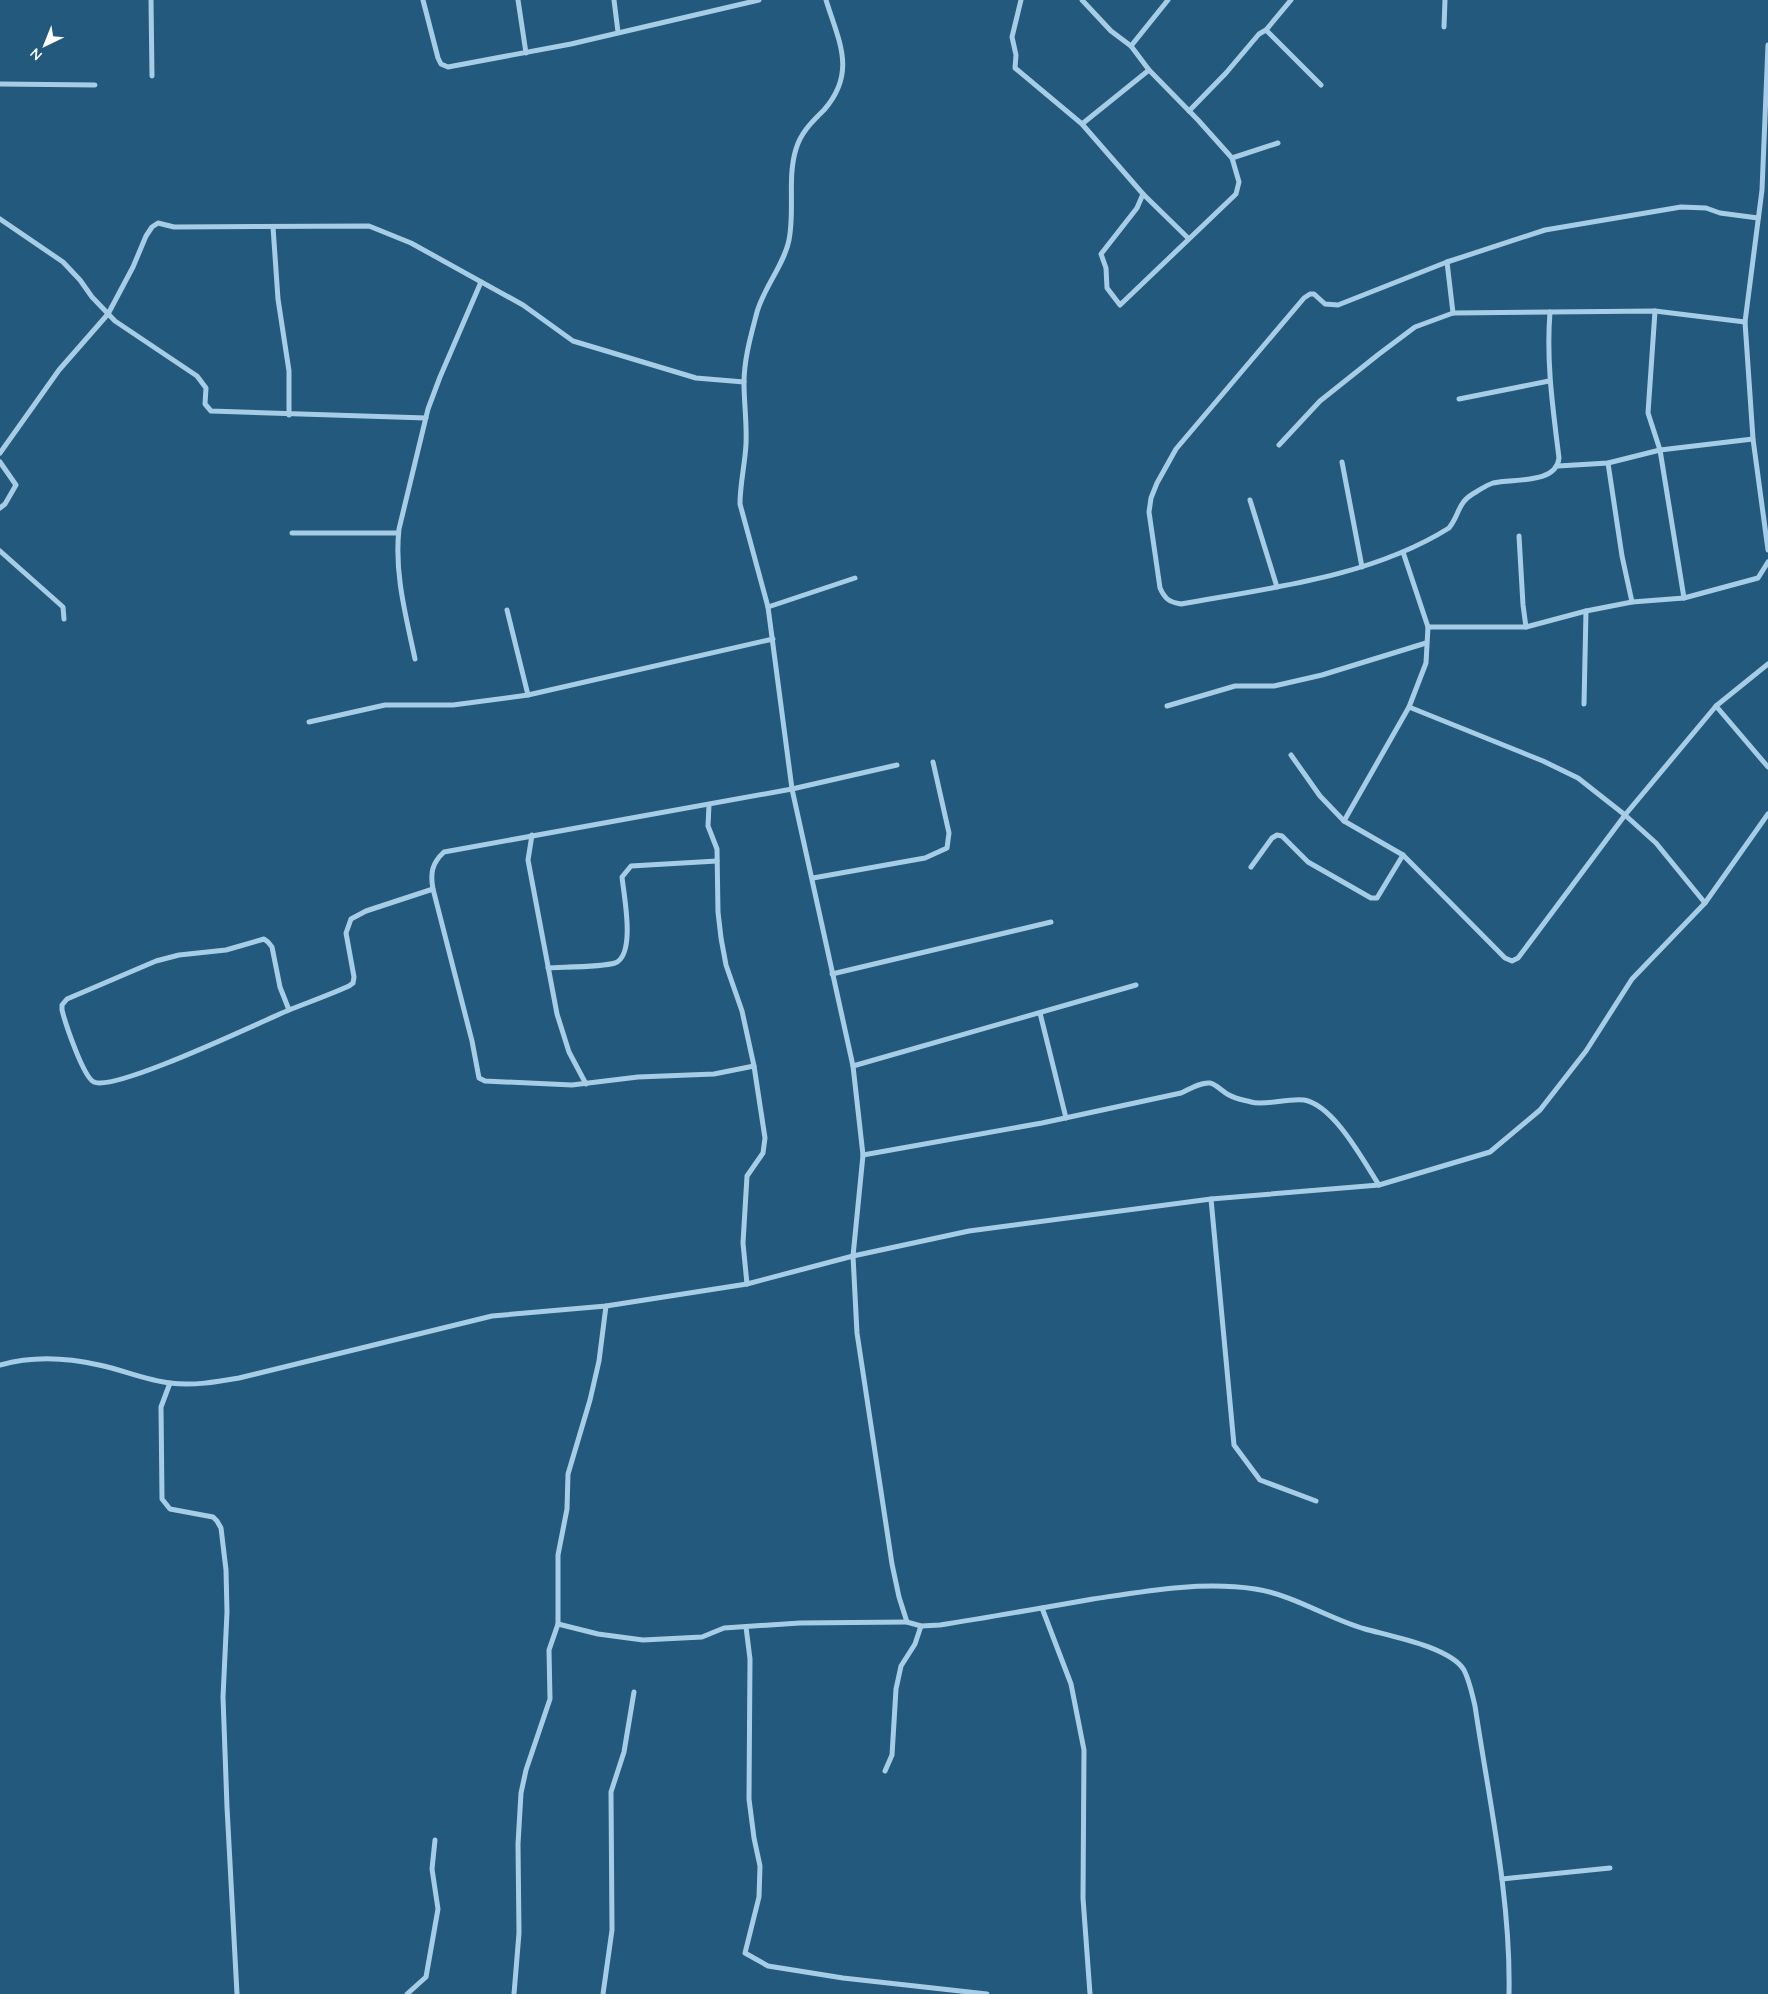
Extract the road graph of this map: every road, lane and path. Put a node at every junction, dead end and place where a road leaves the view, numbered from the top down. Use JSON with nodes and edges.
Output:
{"nodes":[{"id":1,"x":151,"y":0,"type":"edge"},
{"id":2,"x":423,"y":0,"type":"edge"},
{"id":3,"x":518,"y":0,"type":"edge"},
{"id":4,"x":614,"y":0,"type":"edge"},
{"id":5,"x":759,"y":0,"type":"edge"},
{"id":6,"x":826,"y":0,"type":"edge"},
{"id":7,"x":1021,"y":0,"type":"edge"},
{"id":8,"x":1082,"y":0,"type":"edge"},
{"id":9,"x":1168,"y":0,"type":"edge"},
{"id":10,"x":1291,"y":0,"type":"edge"},
{"id":11,"x":1445,"y":0,"type":"edge"},
{"id":12,"x":1444,"y":28,"type":"dead end"},
{"id":13,"x":1266,"y":30,"type":"junction"},
{"id":14,"x":618,"y":32,"type":"junction"},
{"id":15,"x":1768,"y":45,"type":"edge"},
{"id":16,"x":1131,"y":46,"type":"junction"},
{"id":17,"x":526,"y":53,"type":"junction"},
{"id":18,"x":1149,"y":70,"type":"junction"},
{"id":19,"x":152,"y":76,"type":"dead end"},
{"id":20,"x":0,"y":84,"type":"edge"},
{"id":21,"x":95,"y":85,"type":"dead end"},
{"id":22,"x":1321,"y":85,"type":"dead end"},
{"id":23,"x":1189,"y":111,"type":"junction"},
{"id":24,"x":1082,"y":124,"type":"junction"},
{"id":25,"x":1278,"y":143,"type":"dead end"},
{"id":26,"x":1232,"y":158,"type":"junction"},
{"id":27,"x":1144,"y":194,"type":"junction"},
{"id":28,"x":1758,"y":218,"type":"junction"},
{"id":29,"x":0,"y":219,"type":"edge"},
{"id":30,"x":273,"y":227,"type":"junction"},
{"id":31,"x":1188,"y":238,"type":"junction"},
{"id":32,"x":1447,"y":262,"type":"junction"},
{"id":33,"x":482,"y":282,"type":"junction"},
{"id":34,"x":1655,"y":311,"type":"junction"},
{"id":35,"x":1550,"y":312,"type":"junction"},
{"id":36,"x":108,"y":314,"type":"junction"},
{"id":37,"x":1453,"y":314,"type":"junction"},
{"id":38,"x":1745,"y":322,"type":"junction"},
{"id":39,"x":1549,"y":381,"type":"junction"},
{"id":40,"x":744,"y":382,"type":"junction"},
{"id":41,"x":1459,"y":399,"type":"dead end"},
{"id":42,"x":289,"y":415,"type":"junction"},
{"id":43,"x":426,"y":418,"type":"junction"},
{"id":44,"x":1753,"y":439,"type":"junction"},
{"id":45,"x":1280,"y":445,"type":"dead end"},
{"id":46,"x":1660,"y":450,"type":"junction"},
{"id":47,"x":0,"y":453,"type":"edge"},
{"id":48,"x":0,"y":462,"type":"edge"},
{"id":49,"x":1342,"y":462,"type":"dead end"},
{"id":50,"x":1608,"y":463,"type":"junction"},
{"id":51,"x":1558,"y":466,"type":"junction"},
{"id":52,"x":1250,"y":500,"type":"dead end"},
{"id":53,"x":0,"y":508,"type":"edge"},
{"id":54,"x":292,"y":533,"type":"dead end"},
{"id":55,"x":398,"y":533,"type":"junction"},
{"id":56,"x":1520,"y":536,"type":"dead end"},
{"id":57,"x":1768,"y":550,"type":"edge"},
{"id":58,"x":0,"y":551,"type":"edge"},
{"id":59,"x":1403,"y":552,"type":"junction"},
{"id":60,"x":1768,"y":562,"type":"edge"},
{"id":61,"x":1362,"y":567,"type":"junction"},
{"id":62,"x":855,"y":578,"type":"dead end"},
{"id":63,"x":1277,"y":587,"type":"junction"},
{"id":64,"x":1684,"y":598,"type":"junction"},
{"id":65,"x":1632,"y":602,"type":"junction"},
{"id":66,"x":768,"y":607,"type":"junction"},
{"id":67,"x":507,"y":610,"type":"dead end"},
{"id":68,"x":1586,"y":611,"type":"junction"},
{"id":69,"x":64,"y":619,"type":"dead end"},
{"id":70,"x":1428,"y":627,"type":"junction"},
{"id":71,"x":1526,"y":627,"type":"junction"},
{"id":72,"x":773,"y":639,"type":"junction"},
{"id":73,"x":1426,"y":643,"type":"junction"},
{"id":74,"x":415,"y":660,"type":"dead end"},
{"id":75,"x":1768,"y":664,"type":"edge"},
{"id":76,"x":528,"y":695,"type":"junction"},
{"id":77,"x":1584,"y":704,"type":"dead end"},
{"id":78,"x":1168,"y":706,"type":"dead end"},
{"id":79,"x":1716,"y":706,"type":"junction"},
{"id":80,"x":1409,"y":707,"type":"junction"},
{"id":81,"x":309,"y":722,"type":"dead end"},
{"id":82,"x":1291,"y":755,"type":"dead end"},
{"id":83,"x":933,"y":762,"type":"dead end"},
{"id":84,"x":897,"y":765,"type":"dead end"},
{"id":85,"x":1768,"y":767,"type":"edge"},
{"id":86,"x":792,"y":789,"type":"junction"},
{"id":87,"x":709,"y":805,"type":"junction"},
{"id":88,"x":1768,"y":814,"type":"edge"},
{"id":89,"x":1625,"y":815,"type":"junction"},
{"id":90,"x":1344,"y":821,"type":"junction"},
{"id":91,"x":532,"y":835,"type":"junction"},
{"id":92,"x":1403,"y":855,"type":"junction"},
{"id":93,"x":717,"y":861,"type":"junction"},
{"id":94,"x":1251,"y":867,"type":"dead end"},
{"id":95,"x":813,"y":878,"type":"junction"},
{"id":96,"x":433,"y":889,"type":"junction"},
{"id":97,"x":1705,"y":903,"type":"junction"},
{"id":98,"x":1051,"y":922,"type":"dead end"},
{"id":99,"x":548,"y":968,"type":"junction"},
{"id":100,"x":832,"y":974,"type":"junction"},
{"id":101,"x":1136,"y":985,"type":"dead end"},
{"id":102,"x":289,"y":1010,"type":"junction"},
{"id":103,"x":1040,"y":1013,"type":"junction"},
{"id":104,"x":754,"y":1066,"type":"junction"},
{"id":105,"x":853,"y":1066,"type":"junction"},
{"id":106,"x":586,"y":1084,"type":"junction"},
{"id":107,"x":1066,"y":1118,"type":"junction"},
{"id":108,"x":863,"y":1155,"type":"junction"},
{"id":109,"x":1379,"y":1185,"type":"junction"},
{"id":110,"x":1211,"y":1198,"type":"junction"},
{"id":111,"x":853,"y":1256,"type":"junction"},
{"id":112,"x":747,"y":1284,"type":"junction"},
{"id":113,"x":606,"y":1306,"type":"junction"},
{"id":114,"x":0,"y":1364,"type":"edge"},
{"id":115,"x":170,"y":1383,"type":"junction"},
{"id":116,"x":1316,"y":1501,"type":"dead end"},
{"id":117,"x":1042,"y":1608,"type":"junction"},
{"id":118,"x":907,"y":1622,"type":"junction"},
{"id":119,"x":558,"y":1624,"type":"junction"},
{"id":120,"x":921,"y":1626,"type":"junction"},
{"id":121,"x":746,"y":1627,"type":"junction"},
{"id":122,"x":634,"y":1692,"type":"dead end"},
{"id":123,"x":885,"y":1771,"type":"dead end"},
{"id":124,"x":435,"y":1840,"type":"dead end"},
{"id":125,"x":1610,"y":1868,"type":"dead end"},
{"id":126,"x":1502,"y":1879,"type":"junction"},
{"id":127,"x":237,"y":1994,"type":"edge"},
{"id":128,"x":407,"y":1994,"type":"edge"},
{"id":129,"x":514,"y":1994,"type":"edge"},
{"id":130,"x":604,"y":1994,"type":"edge"},
{"id":131,"x":987,"y":1994,"type":"edge"},
{"id":132,"x":1090,"y":1994,"type":"edge"},
{"id":133,"x":1509,"y":1994,"type":"edge"}],
"edges":[{"from":1,"to":19,"type":"street"},
{"from":2,"to":17,"type":"street"},
{"from":3,"to":17,"type":"street"},
{"from":4,"to":14,"type":"street"},
{"from":5,"to":14,"type":"street"},
{"from":6,"to":40,"type":"street"},
{"from":7,"to":24,"type":"street"},
{"from":8,"to":16,"type":"street"},
{"from":9,"to":16,"type":"street"},
{"from":10,"to":13,"type":"street"},
{"from":11,"to":12,"type":"street"},
{"from":13,"to":22,"type":"street"},
{"from":13,"to":23,"type":"street"},
{"from":14,"to":17,"type":"street"},
{"from":15,"to":28,"type":"street"},
{"from":16,"to":18,"type":"street"},
{"from":18,"to":23,"type":"street"},
{"from":18,"to":24,"type":"street"},
{"from":20,"to":21,"type":"street"},
{"from":23,"to":26,"type":"street"},
{"from":24,"to":27,"type":"street"},
{"from":25,"to":26,"type":"street"},
{"from":26,"to":31,"type":"street"},
{"from":27,"to":31,"type":"street"},
{"from":27,"to":31,"type":"street"},
{"from":28,"to":32,"type":"street"},
{"from":28,"to":38,"type":"street"},
{"from":29,"to":36,"type":"street"},
{"from":30,"to":33,"type":"street"},
{"from":30,"to":36,"type":"street"},
{"from":30,"to":42,"type":"street"},
{"from":32,"to":37,"type":"street"},
{"from":32,"to":63,"type":"street"},
{"from":33,"to":40,"type":"street"},
{"from":33,"to":43,"type":"street"},
{"from":34,"to":35,"type":"street"},
{"from":34,"to":38,"type":"street"},
{"from":34,"to":46,"type":"street"},
{"from":35,"to":37,"type":"street"},
{"from":35,"to":39,"type":"street"},
{"from":36,"to":42,"type":"street"},
{"from":36,"to":47,"type":"street"},
{"from":37,"to":45,"type":"street"},
{"from":38,"to":44,"type":"street"},
{"from":39,"to":41,"type":"street"},
{"from":39,"to":51,"type":"street"},
{"from":40,"to":66,"type":"street"},
{"from":42,"to":43,"type":"street"},
{"from":43,"to":55,"type":"street"},
{"from":44,"to":46,"type":"street"},
{"from":44,"to":57,"type":"street"},
{"from":46,"to":50,"type":"street"},
{"from":46,"to":64,"type":"street"},
{"from":48,"to":53,"type":"street"},
{"from":49,"to":61,"type":"street"},
{"from":50,"to":51,"type":"street"},
{"from":50,"to":65,"type":"street"},
{"from":51,"to":59,"type":"street"},
{"from":52,"to":63,"type":"street"},
{"from":54,"to":55,"type":"street"},
{"from":55,"to":74,"type":"street"},
{"from":56,"to":71,"type":"street"},
{"from":58,"to":69,"type":"street"},
{"from":59,"to":61,"type":"street"},
{"from":59,"to":70,"type":"street"},
{"from":60,"to":64,"type":"street"},
{"from":61,"to":63,"type":"street"},
{"from":62,"to":66,"type":"street"},
{"from":64,"to":65,"type":"street"},
{"from":65,"to":68,"type":"street"},
{"from":66,"to":72,"type":"street"},
{"from":67,"to":76,"type":"street"},
{"from":68,"to":71,"type":"street"},
{"from":68,"to":77,"type":"street"},
{"from":70,"to":71,"type":"street"},
{"from":70,"to":73,"type":"street"},
{"from":72,"to":76,"type":"street"},
{"from":72,"to":86,"type":"street"},
{"from":73,"to":78,"type":"street"},
{"from":73,"to":80,"type":"street"},
{"from":75,"to":79,"type":"street"},
{"from":76,"to":81,"type":"street"},
{"from":79,"to":85,"type":"street"},
{"from":79,"to":89,"type":"street"},
{"from":80,"to":89,"type":"street"},
{"from":80,"to":90,"type":"street"},
{"from":82,"to":90,"type":"street"},
{"from":83,"to":95,"type":"street"},
{"from":84,"to":86,"type":"street"},
{"from":86,"to":87,"type":"street"},
{"from":86,"to":95,"type":"street"},
{"from":87,"to":91,"type":"street"},
{"from":87,"to":93,"type":"street"},
{"from":88,"to":97,"type":"street"},
{"from":89,"to":92,"type":"street"},
{"from":89,"to":97,"type":"street"},
{"from":90,"to":92,"type":"street"},
{"from":91,"to":96,"type":"street"},
{"from":91,"to":99,"type":"street"},
{"from":92,"to":94,"type":"street"},
{"from":93,"to":99,"type":"street"},
{"from":93,"to":104,"type":"street"},
{"from":95,"to":100,"type":"street"},
{"from":96,"to":102,"type":"street"},
{"from":96,"to":106,"type":"street"},
{"from":97,"to":109,"type":"street"},
{"from":98,"to":100,"type":"street"},
{"from":99,"to":106,"type":"street"},
{"from":100,"to":105,"type":"street"},
{"from":101,"to":103,"type":"street"},
{"from":102,"to":102,"type":"street"},
{"from":103,"to":105,"type":"street"},
{"from":103,"to":107,"type":"street"},
{"from":104,"to":106,"type":"street"},
{"from":104,"to":112,"type":"street"},
{"from":105,"to":108,"type":"street"},
{"from":107,"to":108,"type":"street"},
{"from":107,"to":109,"type":"street"},
{"from":108,"to":111,"type":"street"},
{"from":109,"to":110,"type":"street"},
{"from":110,"to":111,"type":"street"},
{"from":110,"to":116,"type":"street"},
{"from":111,"to":112,"type":"street"},
{"from":111,"to":118,"type":"street"},
{"from":112,"to":113,"type":"street"},
{"from":113,"to":115,"type":"street"},
{"from":113,"to":119,"type":"street"},
{"from":114,"to":115,"type":"street"},
{"from":115,"to":127,"type":"street"},
{"from":117,"to":120,"type":"street"},
{"from":117,"to":126,"type":"street"},
{"from":117,"to":132,"type":"street"},
{"from":118,"to":120,"type":"street"},
{"from":118,"to":121,"type":"street"},
{"from":119,"to":121,"type":"street"},
{"from":119,"to":129,"type":"street"},
{"from":120,"to":123,"type":"street"},
{"from":121,"to":131,"type":"street"},
{"from":122,"to":130,"type":"street"},
{"from":124,"to":128,"type":"street"},
{"from":125,"to":126,"type":"street"},
{"from":126,"to":133,"type":"street"}]}
